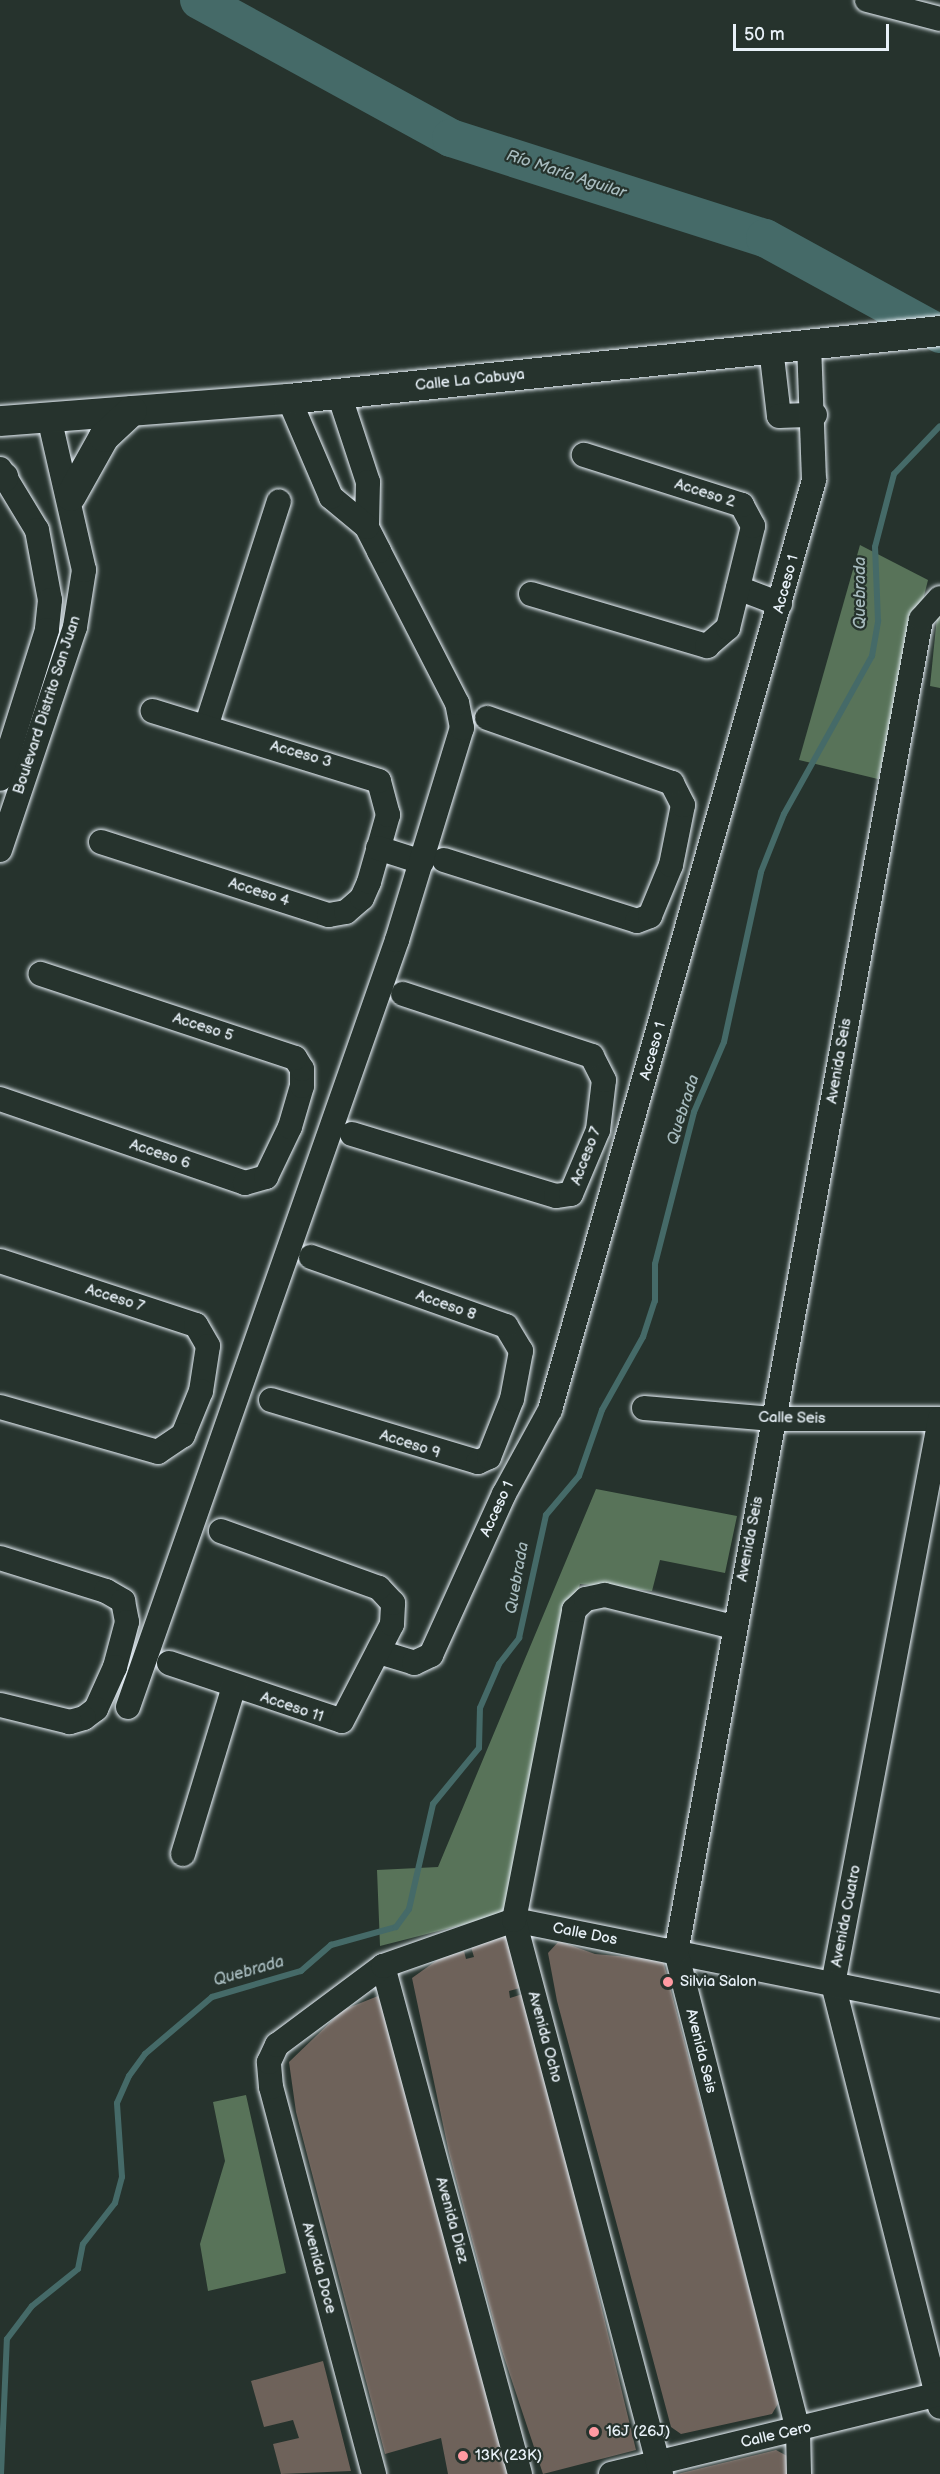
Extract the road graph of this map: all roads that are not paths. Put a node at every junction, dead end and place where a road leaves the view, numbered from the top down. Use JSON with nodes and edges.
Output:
{"nodes":[{"id":1,"x":867,"y":0,"type":"edge"},
{"id":2,"x":940,"y":19,"type":"edge"},
{"id":3,"x":930,"y":332,"type":"edge"},
{"id":4,"x":809,"y":345,"type":"junction"},
{"id":5,"x":771,"y":348,"type":"junction"},
{"id":6,"x":339,"y":394,"type":"junction"},
{"id":7,"x":289,"y":399,"type":"junction"},
{"id":8,"x":132,"y":411,"type":"junction"},
{"id":9,"x":815,"y":415,"type":"junction"},
{"id":10,"x":49,"y":417,"type":"junction"},
{"id":11,"x":0,"y":421,"type":"edge"},
{"id":12,"x":584,"y":454,"type":"dead end"},
{"id":13,"x":1,"y":474,"type":"edge"},
{"id":14,"x":71,"y":496,"type":"junction"},
{"id":15,"x":279,"y":501,"type":"dead end"},
{"id":16,"x":367,"y":527,"type":"junction"},
{"id":17,"x":738,"y":588,"type":"junction"},
{"id":18,"x":531,"y":594,"type":"dead end"},
{"id":19,"x":936,"y":600,"type":"edge"},
{"id":20,"x":780,"y":604,"type":"junction"},
{"id":21,"x":153,"y":711,"type":"dead end"},
{"id":22,"x":487,"y":718,"type":"dead end"},
{"id":23,"x":206,"y":727,"type":"junction"},
{"id":24,"x":13,"y":755,"type":"edge"},
{"id":25,"x":0,"y":779,"type":"edge"},
{"id":26,"x":101,"y":843,"type":"dead end"},
{"id":27,"x":378,"y":848,"type":"junction"},
{"id":28,"x":0,"y":850,"type":"edge"},
{"id":29,"x":433,"y":861,"type":"junction"},
{"id":30,"x":671,"y":865,"type":"junction"},
{"id":31,"x":700,"y":875,"type":"junction"},
{"id":32,"x":42,"y":974,"type":"dead end"},
{"id":33,"x":403,"y":994,"type":"dead end"},
{"id":34,"x":0,"y":1099,"type":"edge"},
{"id":35,"x":290,"y":1127,"type":"junction"},
{"id":36,"x":598,"y":1130,"type":"junction"},
{"id":37,"x":352,"y":1134,"type":"dead end"},
{"id":38,"x":326,"y":1139,"type":"junction"},
{"id":39,"x":628,"y":1139,"type":"junction"},
{"id":40,"x":311,"y":1257,"type":"dead end"},
{"id":41,"x":0,"y":1262,"type":"edge"},
{"id":42,"x":201,"y":1391,"type":"junction"},
{"id":43,"x":512,"y":1399,"type":"junction"},
{"id":44,"x":271,"y":1400,"type":"dead end"},
{"id":45,"x":235,"y":1403,"type":"junction"},
{"id":46,"x":0,"y":1407,"type":"edge"},
{"id":47,"x":644,"y":1408,"type":"dead end"},
{"id":48,"x":550,"y":1410,"type":"junction"},
{"id":49,"x":773,"y":1419,"type":"junction"},
{"id":50,"x":940,"y":1419,"type":"edge"},
{"id":51,"x":221,"y":1531,"type":"dead end"},
{"id":52,"x":0,"y":1558,"type":"edge"},
{"id":53,"x":733,"y":1627,"type":"junction"},
{"id":54,"x":379,"y":1652,"type":"junction"},
{"id":55,"x":169,"y":1663,"type":"dead end"},
{"id":56,"x":115,"y":1667,"type":"junction"},
{"id":57,"x":140,"y":1675,"type":"junction"},
{"id":58,"x":234,"y":1686,"type":"junction"},
{"id":59,"x":0,"y":1705,"type":"edge"},
{"id":60,"x":128,"y":1707,"type":"dead end"},
{"id":61,"x":183,"y":1854,"type":"dead end"},
{"id":62,"x":514,"y":1920,"type":"junction"},
{"id":63,"x":676,"y":1953,"type":"junction"},
{"id":64,"x":383,"y":1966,"type":"junction"},
{"id":65,"x":833,"y":1984,"type":"junction"},
{"id":66,"x":940,"y":2006,"type":"edge"},
{"id":67,"x":940,"y":2394,"type":"edge"},
{"id":68,"x":940,"y":2407,"type":"edge"},
{"id":69,"x":798,"y":2430,"type":"junction"},
{"id":70,"x":661,"y":2468,"type":"edge"},
{"id":71,"x":374,"y":2474,"type":"edge"},
{"id":72,"x":520,"y":2474,"type":"edge"},
{"id":73,"x":611,"y":2474,"type":"edge"},
{"id":74,"x":799,"y":2474,"type":"edge"}],
"edges":[{"from":1,"to":2,"type":"street"},
{"from":3,"to":4,"type":"street","name":"Calle La Cabuya"},
{"from":4,"to":5,"type":"street","name":"Calle La Cabuya"},
{"from":4,"to":9,"type":"street","name":"Acceso 1"},
{"from":5,"to":6,"type":"street","name":"Calle La Cabuya"},
{"from":5,"to":9,"type":"street"},
{"from":6,"to":7,"type":"street","name":"Calle La Cabuya"},
{"from":6,"to":16,"type":"street"},
{"from":7,"to":8,"type":"street","name":"Calle La Cabuya"},
{"from":7,"to":16,"type":"street"},
{"from":8,"to":10,"type":"street","name":"Calle La Cabuya"},
{"from":8,"to":14,"type":"street"},
{"from":9,"to":20,"type":"street","name":"Acceso 1"},
{"from":10,"to":11,"type":"street","name":"Calle La Cabuya"},
{"from":10,"to":14,"type":"street","name":"Boulevard Distrito San Juan"},
{"from":12,"to":17,"type":"street","name":"Acceso 2"},
{"from":13,"to":24,"type":"street","name":"Boulevard Distrito San Juan"},
{"from":14,"to":24,"type":"street","name":"Boulevard Distrito San Juan"},
{"from":15,"to":23,"type":"street"},
{"from":16,"to":29,"type":"street"},
{"from":17,"to":18,"type":"street"},
{"from":17,"to":20,"type":"street"},
{"from":19,"to":49,"type":"street","name":"Avenida Seis"},
{"from":20,"to":31,"type":"street","name":"Acceso 1"},
{"from":21,"to":23,"type":"street","name":"Acceso 3"},
{"from":22,"to":30,"type":"street"},
{"from":23,"to":27,"type":"street","name":"Acceso 3"},
{"from":24,"to":25,"type":"street","name":"Boulevard Distrito San Juan"},
{"from":24,"to":28,"type":"street","name":"Boulevard Distrito San Juan"},
{"from":26,"to":27,"type":"street","name":"Acceso 4"},
{"from":27,"to":29,"type":"street"},
{"from":29,"to":30,"type":"street"},
{"from":29,"to":38,"type":"street"},
{"from":30,"to":31,"type":"street"},
{"from":31,"to":39,"type":"street","name":"Acceso 1"},
{"from":32,"to":35,"type":"street","name":"Acceso 5"},
{"from":33,"to":36,"type":"street","name":"Acceso 7"},
{"from":34,"to":35,"type":"street","name":"Acceso 6"},
{"from":35,"to":38,"type":"street"},
{"from":36,"to":37,"type":"street","name":"Acceso 7"},
{"from":36,"to":39,"type":"street"},
{"from":38,"to":45,"type":"street"},
{"from":39,"to":48,"type":"street","name":"Acceso 1"},
{"from":40,"to":43,"type":"street","name":"Acceso 8"},
{"from":41,"to":42,"type":"street","name":"Acceso 7"},
{"from":42,"to":45,"type":"street"},
{"from":42,"to":46,"type":"street"},
{"from":43,"to":44,"type":"street","name":"Acceso 9"},
{"from":43,"to":48,"type":"street"},
{"from":45,"to":57,"type":"street"},
{"from":47,"to":49,"type":"street","name":"Calle Seis"},
{"from":48,"to":54,"type":"street","name":"Acceso 1"},
{"from":49,"to":50,"type":"street","name":"Calle Seis"},
{"from":49,"to":53,"type":"street","name":"Avenida Seis"},
{"from":50,"to":65,"type":"street","name":"Avenida Cuatro"},
{"from":51,"to":54,"type":"street"},
{"from":52,"to":56,"type":"street"},
{"from":53,"to":62,"type":"street","name":"Avenida Ocho"},
{"from":53,"to":63,"type":"street","name":"Avenida Seis"},
{"from":54,"to":58,"type":"street","name":"Acceso 11"},
{"from":55,"to":58,"type":"street","name":"Acceso 11"},
{"from":56,"to":57,"type":"street"},
{"from":56,"to":59,"type":"street"},
{"from":57,"to":60,"type":"street"},
{"from":58,"to":61,"type":"street"},
{"from":62,"to":63,"type":"street","name":"Calle Dos"},
{"from":62,"to":64,"type":"street"},
{"from":62,"to":70,"type":"street","name":"Avenida Ocho"},
{"from":63,"to":65,"type":"street","name":"Calle Dos"},
{"from":63,"to":69,"type":"street","name":"Avenida Seis"},
{"from":64,"to":71,"type":"street","name":"Avenida Doce"},
{"from":64,"to":72,"type":"street","name":"Avenida Diez"},
{"from":65,"to":66,"type":"street","name":"Calle Dos"},
{"from":65,"to":67,"type":"street","name":"Avenida Cuatro"},
{"from":67,"to":68,"type":"street","name":"Avenida Cuatro"},
{"from":67,"to":69,"type":"street","name":"Calle Cero"},
{"from":69,"to":70,"type":"street","name":"Calle Cero"},
{"from":69,"to":74,"type":"street","name":"Avenida Seis"},
{"from":70,"to":73,"type":"street","name":"Calle Cero"}]}
